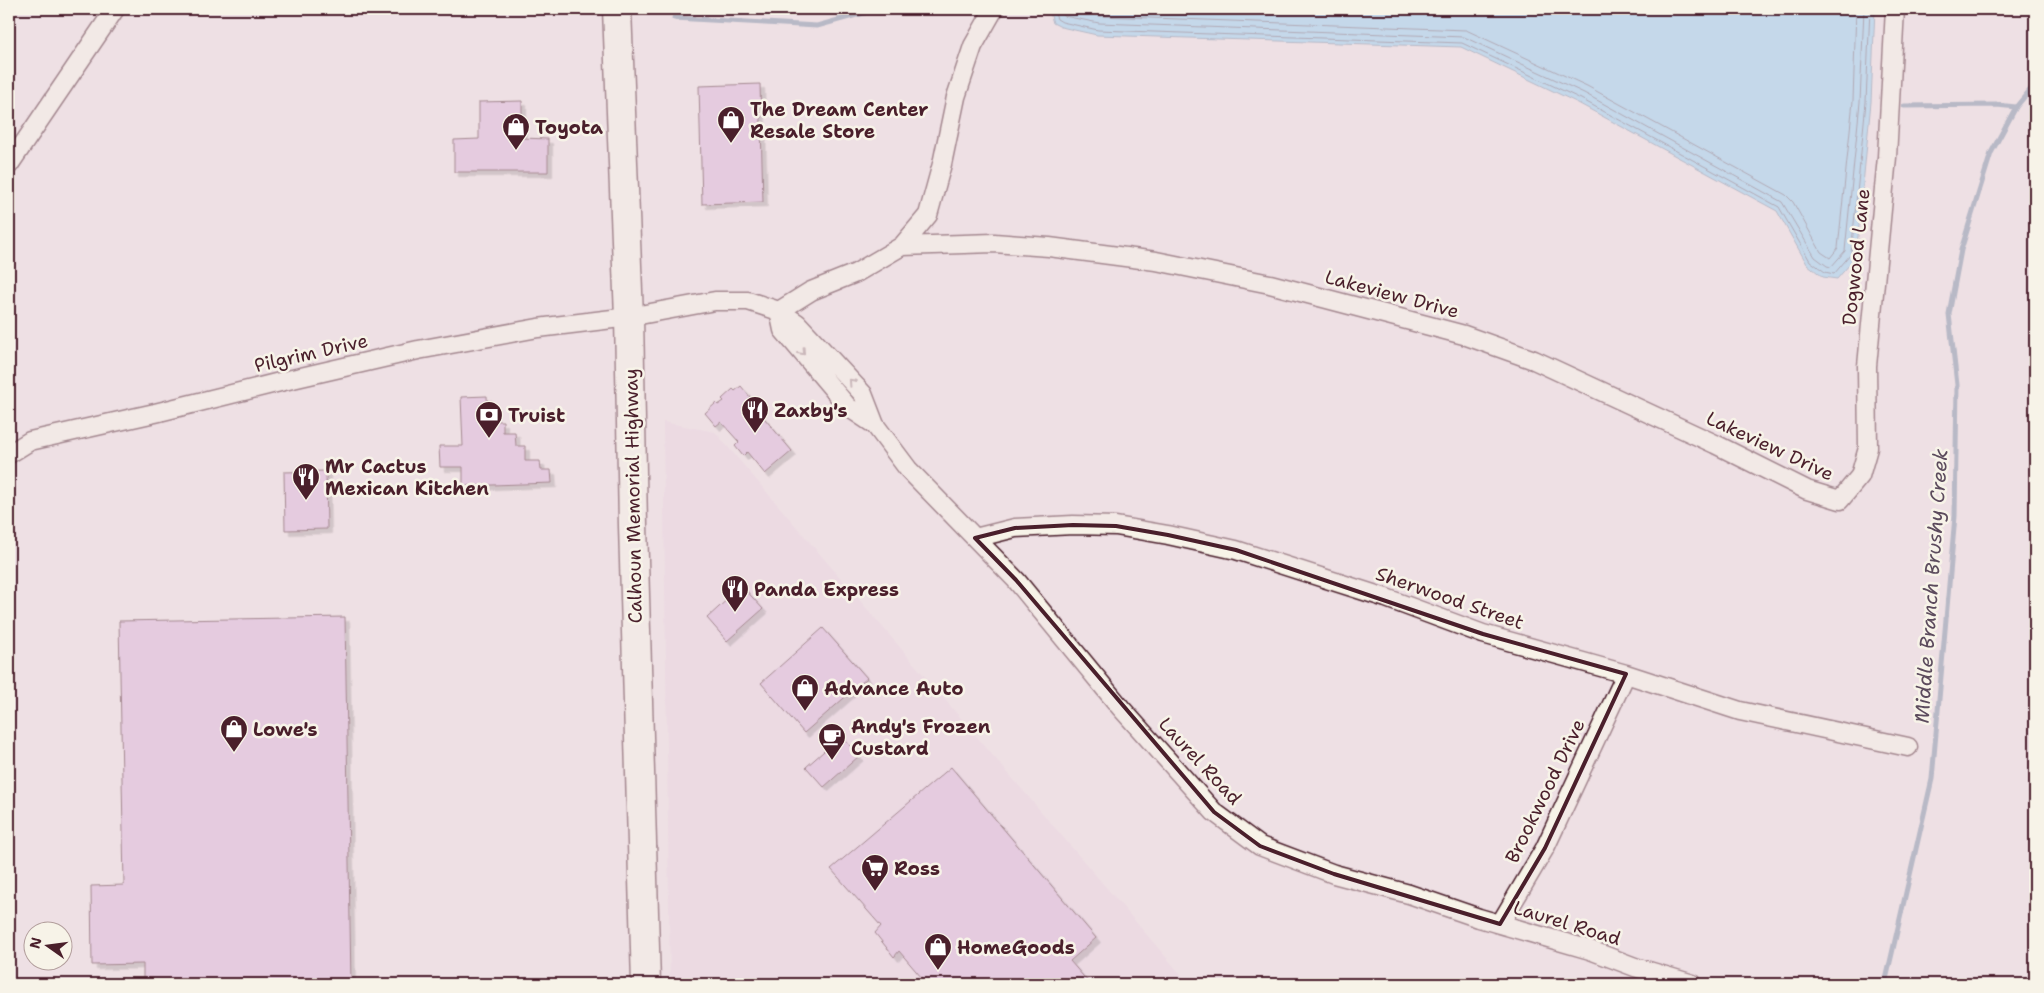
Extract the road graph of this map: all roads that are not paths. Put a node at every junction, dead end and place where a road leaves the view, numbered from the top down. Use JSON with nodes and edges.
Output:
{"nodes":[{"id":1,"x":115,"y":9,"type":"edge"},
{"id":2,"x":617,"y":9,"type":"edge"},
{"id":3,"x":994,"y":9,"type":"edge"},
{"id":4,"x":1895,"y":9,"type":"edge"},
{"id":5,"x":9,"y":165,"type":"edge"},
{"id":6,"x":902,"y":246,"type":"junction"},
{"id":7,"x":779,"y":311,"type":"junction"},
{"id":8,"x":629,"y":317,"type":"junction"},
{"id":9,"x":9,"y":454,"type":"edge"},
{"id":10,"x":1840,"y":500,"type":"joint"},
{"id":11,"x":975,"y":538,"type":"junction"},
{"id":12,"x":1626,"y":674,"type":"junction"},
{"id":13,"x":1908,"y":747,"type":"dead end"},
{"id":14,"x":1500,"y":924,"type":"junction"},
{"id":15,"x":646,"y":984,"type":"edge"},
{"id":16,"x":1694,"y":984,"type":"edge"}],
"edges":[{"from":1,"to":5,"type":"street"},
{"from":2,"to":8,"type":"highway","name":"Calhoun Memorial Highway"},
{"from":3,"to":6,"type":"street"},
{"from":4,"to":10,"type":"street","name":"Dogwood Lane"},
{"from":6,"to":7,"type":"street"},
{"from":6,"to":10,"type":"street","name":"Lakeview Drive"},
{"from":7,"to":8,"type":"street"},
{"from":7,"to":11,"type":"street","name":"Laurel Road"},
{"from":8,"to":9,"type":"street","name":"Pilgrim Drive"},
{"from":8,"to":15,"type":"highway","name":"Calhoun Memorial Highway"},
{"from":11,"to":12,"type":"street","name":"Sherwood Street"},
{"from":11,"to":14,"type":"street","name":"Laurel Road"},
{"from":12,"to":13,"type":"street","name":"Sherwood Street"},
{"from":12,"to":14,"type":"street","name":"Brookwood Drive"},
{"from":14,"to":16,"type":"street","name":"Laurel Road"}]}
